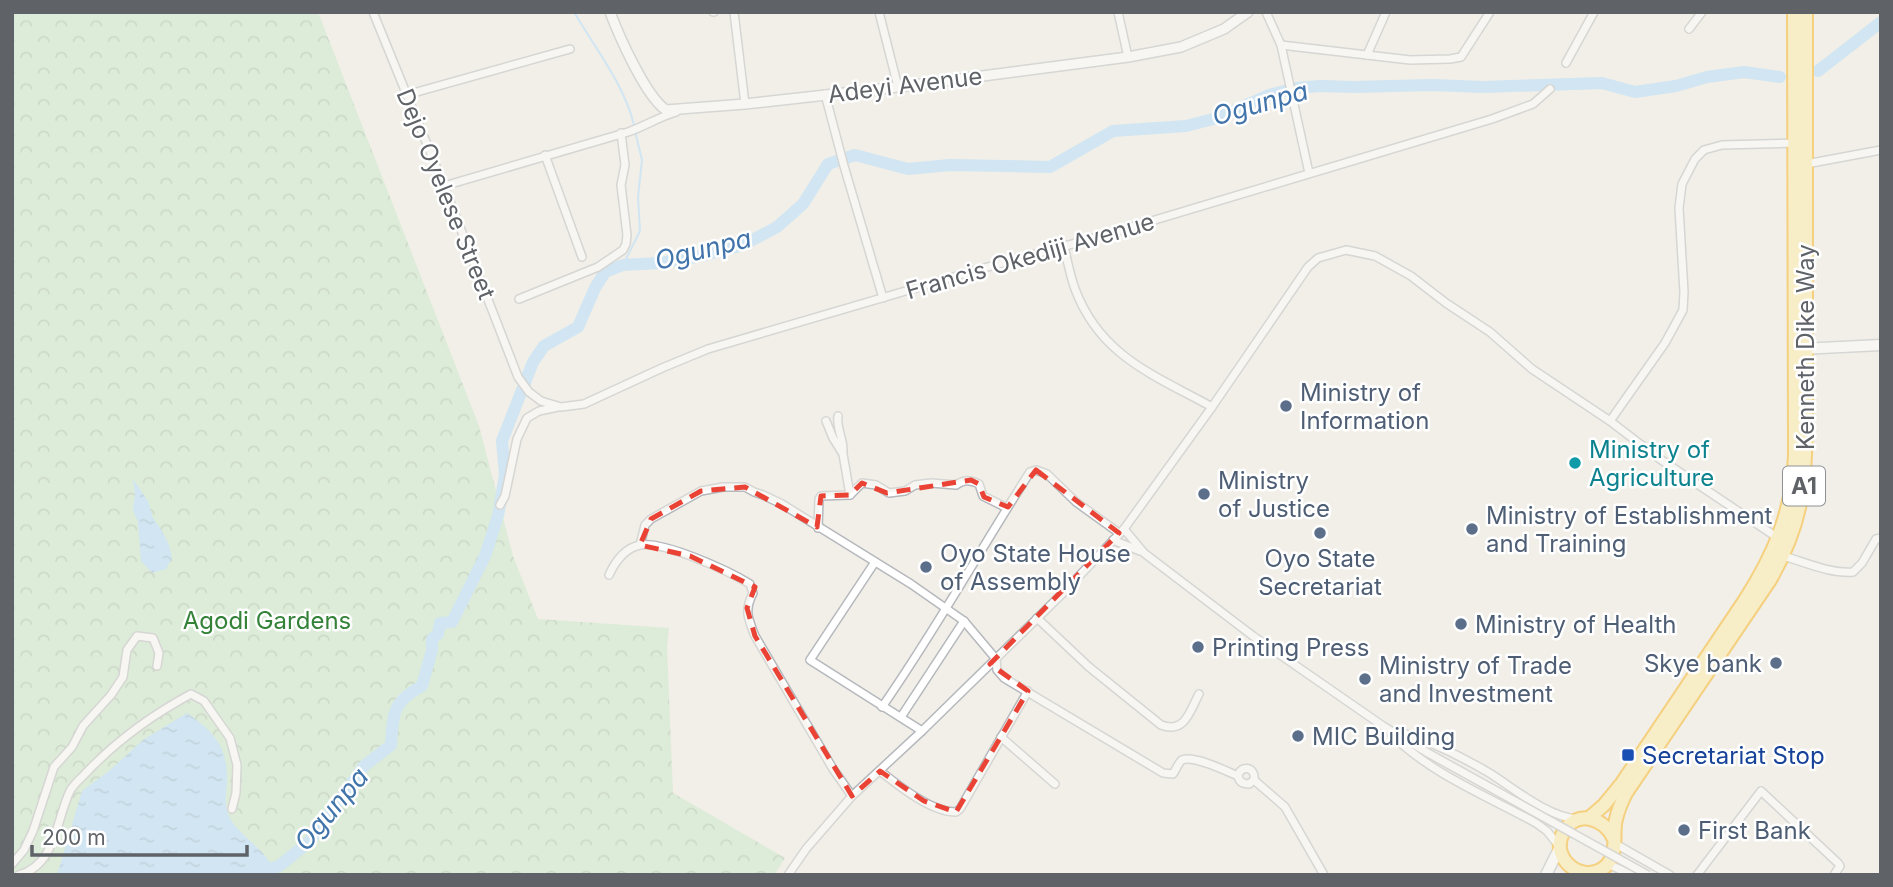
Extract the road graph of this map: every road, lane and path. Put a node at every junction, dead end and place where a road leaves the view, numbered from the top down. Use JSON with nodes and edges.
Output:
{"nodes":[{"id":1,"x":373,"y":12,"type":"edge"},
{"id":2,"x":610,"y":12,"type":"edge"},
{"id":3,"x":734,"y":12,"type":"edge"},
{"id":4,"x":879,"y":12,"type":"edge"},
{"id":5,"x":1118,"y":12,"type":"edge"},
{"id":6,"x":1248,"y":12,"type":"edge"},
{"id":7,"x":1266,"y":12,"type":"edge"},
{"id":8,"x":1386,"y":12,"type":"edge"},
{"id":9,"x":1490,"y":12,"type":"edge"},
{"id":10,"x":1594,"y":12,"type":"edge"},
{"id":11,"x":1702,"y":12,"type":"edge"},
{"id":12,"x":1794,"y":12,"type":"edge"},
{"id":13,"x":1806,"y":12,"type":"edge"},
{"id":14,"x":1689,"y":29,"type":"dead end"},
{"id":15,"x":1800,"y":40,"type":"junction"},
{"id":16,"x":1281,"y":46,"type":"junction"},
{"id":17,"x":570,"y":49,"type":"dead end"},
{"id":18,"x":1367,"y":55,"type":"junction"},
{"id":19,"x":1128,"y":57,"type":"junction"},
{"id":20,"x":1566,"y":62,"type":"dead end"},
{"id":21,"x":1799,"y":79,"type":"junction"},
{"id":22,"x":898,"y":87,"type":"junction"},
{"id":23,"x":1550,"y":89,"type":"dead end"},
{"id":24,"x":825,"y":94,"type":"junction"},
{"id":25,"x":405,"y":95,"type":"junction"},
{"id":26,"x":745,"y":104,"type":"junction"},
{"id":27,"x":683,"y":110,"type":"junction"},
{"id":28,"x":625,"y":132,"type":"junction"},
{"id":29,"x":1794,"y":143,"type":"junction"},
{"id":30,"x":1881,"y":150,"type":"edge"},
{"id":31,"x":545,"y":155,"type":"junction"},
{"id":32,"x":1800,"y":165,"type":"junction"},
{"id":33,"x":1309,"y":173,"type":"junction"},
{"id":34,"x":444,"y":186,"type":"junction"},
{"id":35,"x":1064,"y":246,"type":"junction"},
{"id":36,"x":582,"y":257,"type":"dead end"},
{"id":37,"x":883,"y":298,"type":"junction"},
{"id":38,"x":519,"y":299,"type":"dead end"},
{"id":39,"x":1881,"y":345,"type":"edge"},
{"id":40,"x":1801,"y":349,"type":"junction"},
{"id":41,"x":561,"y":407,"type":"junction"},
{"id":42,"x":1212,"y":407,"type":"junction"},
{"id":43,"x":838,"y":416,"type":"dead end"},
{"id":44,"x":826,"y":421,"type":"dead end"},
{"id":45,"x":1610,"y":421,"type":"junction"},
{"id":46,"x":843,"y":454,"type":"junction"},
{"id":47,"x":850,"y":495,"type":"junction"},
{"id":48,"x":500,"y":505,"type":"dead end"},
{"id":49,"x":1007,"y":508,"type":"junction"},
{"id":50,"x":818,"y":528,"type":"junction"},
{"id":51,"x":1119,"y":534,"type":"junction"},
{"id":52,"x":1779,"y":538,"type":"junction"},
{"id":53,"x":1881,"y":538,"type":"edge"},
{"id":54,"x":640,"y":545,"type":"junction"},
{"id":55,"x":1144,"y":553,"type":"junction"},
{"id":56,"x":1783,"y":556,"type":"junction"},
{"id":57,"x":875,"y":562,"type":"junction"},
{"id":58,"x":609,"y":575,"type":"dead end"},
{"id":59,"x":946,"y":607,"type":"junction"},
{"id":60,"x":1037,"y":618,"type":"junction"},
{"id":61,"x":964,"y":621,"type":"junction"},
{"id":62,"x":996,"y":659,"type":"junction"},
{"id":63,"x":157,"y":666,"type":"dead end"},
{"id":64,"x":1028,"y":691,"type":"junction"},
{"id":65,"x":1199,"y":694,"type":"dead end"},
{"id":66,"x":882,"y":707,"type":"junction"},
{"id":67,"x":901,"y":717,"type":"junction"},
{"id":68,"x":1383,"y":726,"type":"junction"},
{"id":69,"x":922,"y":731,"type":"junction"},
{"id":70,"x":1002,"y":737,"type":"junction"},
{"id":71,"x":880,"y":771,"type":"junction"},
{"id":72,"x":1238,"y":776,"type":"junction"},
{"id":73,"x":1254,"y":780,"type":"junction"},
{"id":74,"x":1055,"y":784,"type":"dead end"},
{"id":75,"x":852,"y":796,"type":"junction"},
{"id":76,"x":232,"y":809,"type":"dead end"},
{"id":77,"x":1587,"y":818,"type":"junction"},
{"id":78,"x":1614,"y":841,"type":"junction"},
{"id":79,"x":1559,"y":847,"type":"junction"},
{"id":80,"x":12,"y":864,"type":"edge"},
{"id":81,"x":1605,"y":869,"type":"edge"},
{"id":82,"x":1579,"y":873,"type":"edge"},
{"id":83,"x":19,"y":875,"type":"edge"},
{"id":84,"x":788,"y":875,"type":"edge"},
{"id":85,"x":1324,"y":875,"type":"edge"},
{"id":86,"x":1546,"y":875,"type":"edge"},
{"id":87,"x":1632,"y":875,"type":"edge"},
{"id":88,"x":1648,"y":875,"type":"edge"},
{"id":89,"x":1670,"y":875,"type":"edge"},
{"id":90,"x":1697,"y":875,"type":"edge"},
{"id":91,"x":1834,"y":875,"type":"edge"}],
"edges":[{"from":1,"to":25,"type":"street","name":"Dejo Oyelese Street"},
{"from":2,"to":27,"type":"street","name":"Adeyi Avenue"},
{"from":3,"to":26,"type":"street"},
{"from":4,"to":22,"type":"street"},
{"from":5,"to":19,"type":"street"},
{"from":6,"to":19,"type":"street","name":"Adeyi Avenue"},
{"from":7,"to":16,"type":"street"},
{"from":8,"to":18,"type":"street"},
{"from":9,"to":18,"type":"street"},
{"from":10,"to":20,"type":"street"},
{"from":11,"to":14,"type":"street"},
{"from":12,"to":15,"type":"highway","name":"Kenneth Dike Way","number":"A1"},
{"from":13,"to":15,"type":"highway","name":"Kenneth Dike Way","number":"A1"},
{"from":15,"to":21,"type":"highway","name":"Kenneth Dike Way","number":"A1"},
{"from":16,"to":18,"type":"street"},
{"from":16,"to":33,"type":"street"},
{"from":17,"to":25,"type":"street"},
{"from":19,"to":22,"type":"street","name":"Adeyi Avenue"},
{"from":21,"to":29,"type":"highway","name":"Kenneth Dike Way","number":"A1"},
{"from":21,"to":32,"type":"highway","name":"Kenneth Dike Way","number":"A1"},
{"from":22,"to":24,"type":"street","name":"Adeyi Avenue"},
{"from":23,"to":33,"type":"street","name":"Francis Okediji Avenue"},
{"from":24,"to":26,"type":"street","name":"Adeyi Avenue"},
{"from":24,"to":37,"type":"street"},
{"from":25,"to":34,"type":"street","name":"Dejo Oyelese Street"},
{"from":26,"to":27,"type":"street","name":"Adeyi Avenue"},
{"from":27,"to":28,"type":"street"},
{"from":28,"to":31,"type":"street"},
{"from":28,"to":38,"type":"street"},
{"from":29,"to":32,"type":"highway","name":"Kenneth Dike Way","number":"A1"},
{"from":29,"to":45,"type":"street"},
{"from":30,"to":32,"type":"street"},
{"from":31,"to":34,"type":"street"},
{"from":31,"to":36,"type":"street"},
{"from":32,"to":40,"type":"highway","name":"Kenneth Dike Way","number":"A1"},
{"from":33,"to":35,"type":"street","name":"Francis Okediji Avenue"},
{"from":34,"to":41,"type":"street","name":"Dejo Oyelese Street"},
{"from":35,"to":37,"type":"street","name":"Francis Okediji Avenue"},
{"from":35,"to":42,"type":"street"},
{"from":37,"to":41,"type":"street","name":"Francis Okediji Avenue"},
{"from":39,"to":40,"type":"main road"},
{"from":40,"to":52,"type":"highway","name":"Kenneth Dike Way","number":"A1"},
{"from":40,"to":56,"type":"highway","name":"Kenneth Dike Way","number":"A1"},
{"from":41,"to":48,"type":"street","name":"Francis Okediji Avenue"},
{"from":42,"to":45,"type":"street"},
{"from":42,"to":51,"type":"street"},
{"from":43,"to":46,"type":"street"},
{"from":44,"to":46,"type":"street"},
{"from":45,"to":52,"type":"street"},
{"from":46,"to":47,"type":"street"},
{"from":47,"to":49,"type":"street"},
{"from":47,"to":50,"type":"street"},
{"from":49,"to":51,"type":"street"},
{"from":49,"to":59,"type":"street"},
{"from":50,"to":54,"type":"street"},
{"from":50,"to":57,"type":"street"},
{"from":51,"to":55,"type":"street"},
{"from":51,"to":55,"type":"street"},
{"from":51,"to":60,"type":"street"},
{"from":52,"to":77,"type":"highway","name":"Kenneth Dike Way","number":"A1"},
{"from":53,"to":56,"type":"street"},
{"from":54,"to":58,"type":"street"},
{"from":54,"to":75,"type":"street"},
{"from":55,"to":68,"type":"street"},
{"from":56,"to":78,"type":"highway","name":"Kenneth Dike Way","number":"A1"},
{"from":57,"to":59,"type":"street"},
{"from":57,"to":66,"type":"street"},
{"from":59,"to":61,"type":"street"},
{"from":59,"to":66,"type":"street"},
{"from":60,"to":62,"type":"street"},
{"from":60,"to":65,"type":"street"},
{"from":61,"to":62,"type":"street"},
{"from":61,"to":67,"type":"street"},
{"from":62,"to":64,"type":"street"},
{"from":62,"to":69,"type":"street"},
{"from":63,"to":80,"type":"street"},
{"from":64,"to":70,"type":"street"},
{"from":64,"to":72,"type":"street"},
{"from":66,"to":67,"type":"street"},
{"from":67,"to":69,"type":"street"},
{"from":68,"to":77,"type":"street"},
{"from":68,"to":79,"type":"street"},
{"from":68,"to":88,"type":"street","bridge":true},
{"from":69,"to":71,"type":"street"},
{"from":70,"to":71,"type":"street"},
{"from":70,"to":74,"type":"street"},
{"from":71,"to":75,"type":"street"},
{"from":72,"to":73,"type":"street"},
{"from":72,"to":73,"type":"street"},
{"from":73,"to":85,"type":"street"},
{"from":75,"to":84,"type":"street"},
{"from":76,"to":83,"type":"street"},
{"from":77,"to":78,"type":"highway"},
{"from":77,"to":79,"type":"highway"},
{"from":78,"to":81,"type":"highway"},
{"from":78,"to":89,"type":"street"},
{"from":79,"to":82,"type":"highway"},
{"from":79,"to":86,"type":"main road"},
{"from":81,"to":82,"type":"highway"},
{"from":81,"to":87,"type":"street"},
{"from":90,"to":91,"type":"street"}]}
